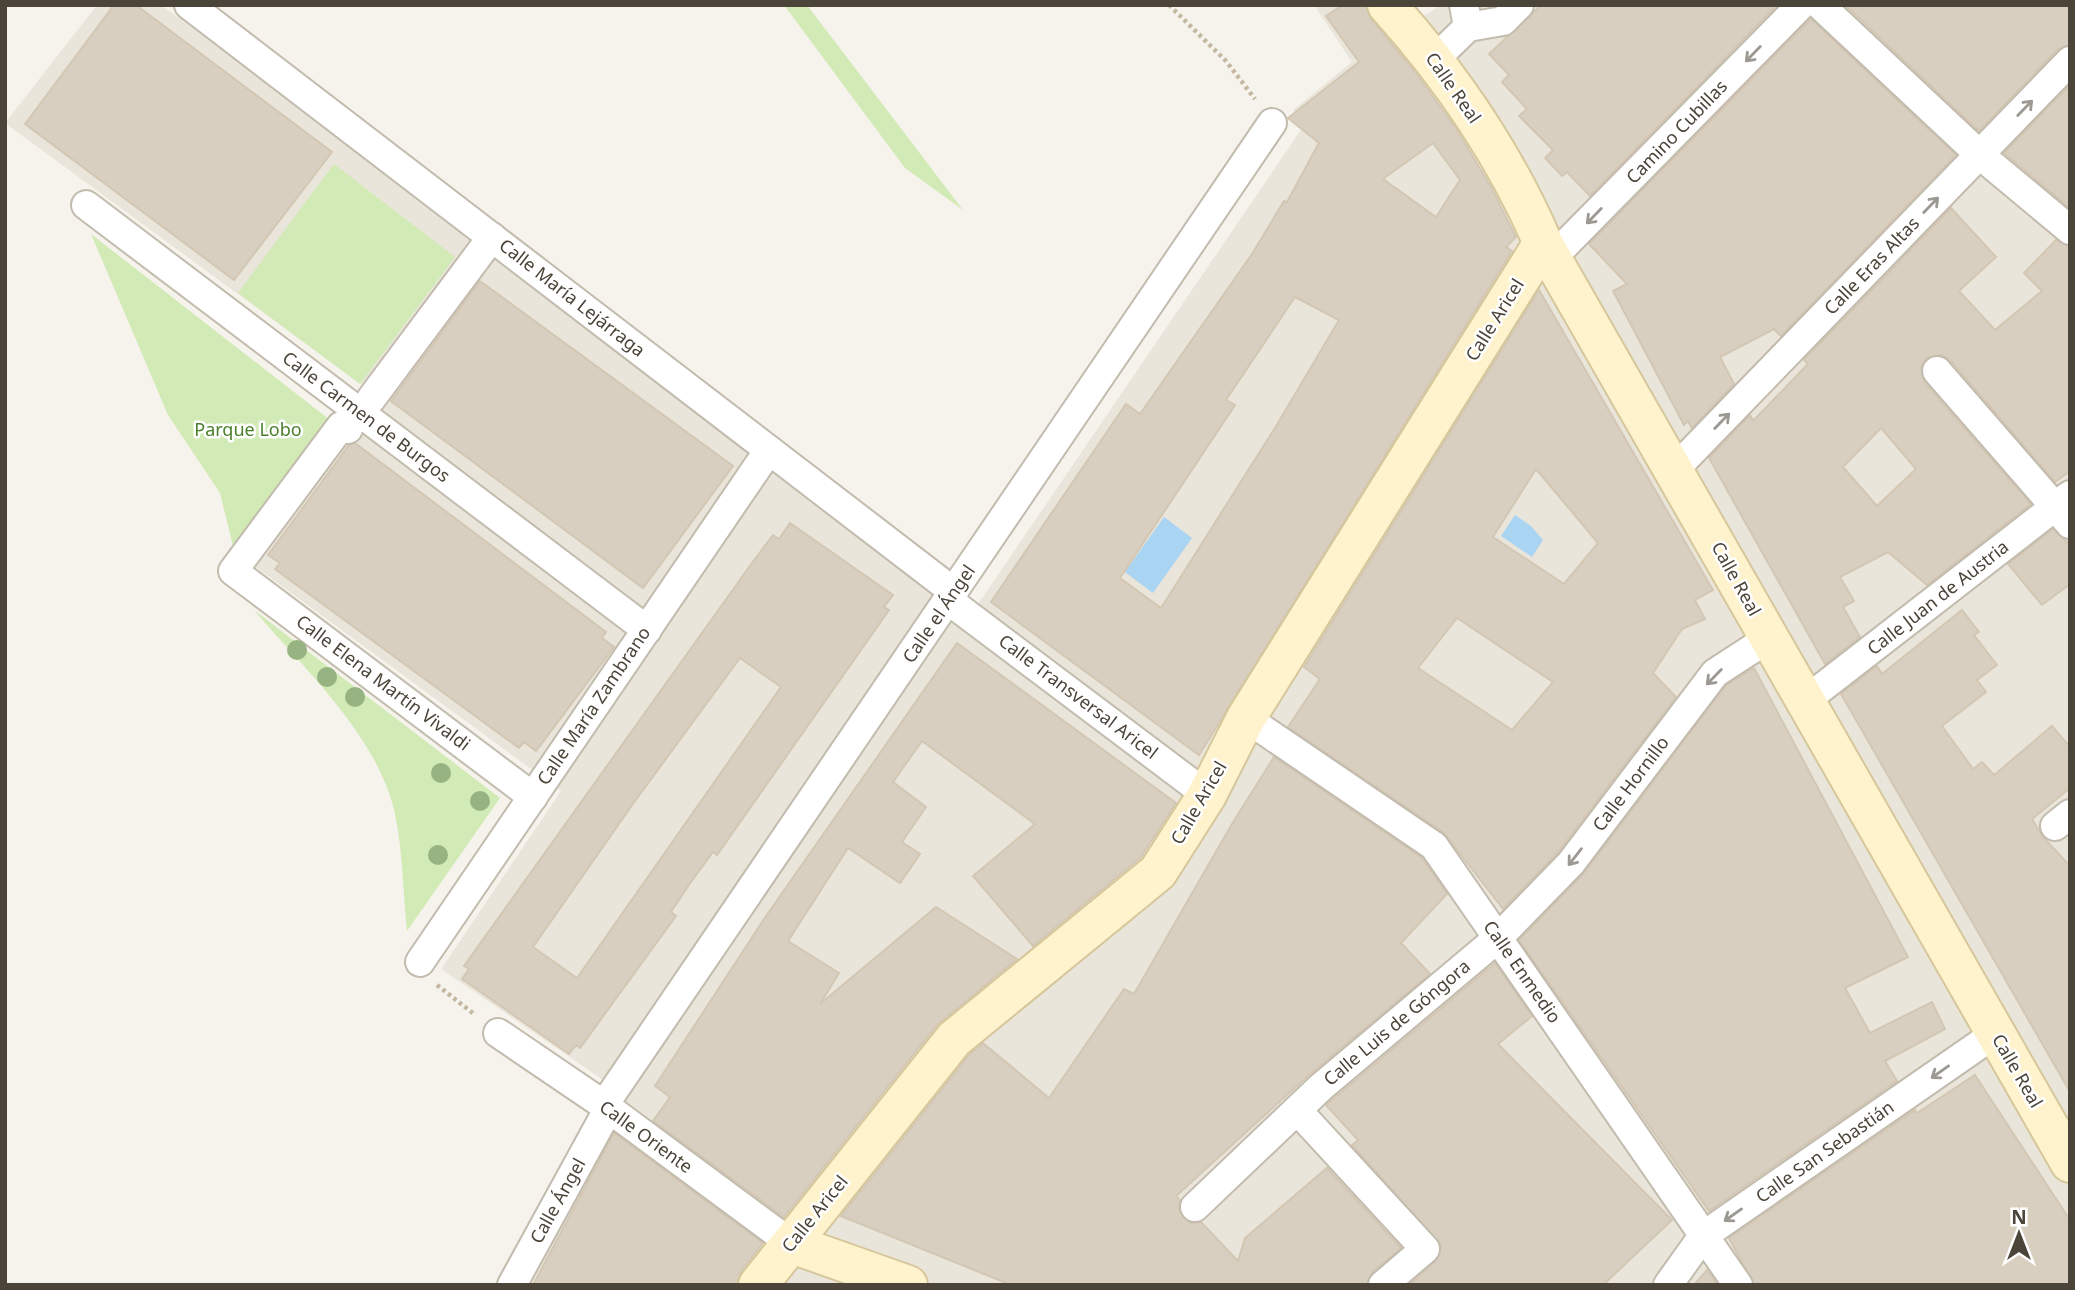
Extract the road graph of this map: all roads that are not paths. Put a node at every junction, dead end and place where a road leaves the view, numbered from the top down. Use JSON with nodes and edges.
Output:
{"nodes":[{"id":1,"x":189,"y":5,"type":"edge"},
{"id":2,"x":1387,"y":5,"type":"edge"},
{"id":3,"x":1519,"y":5,"type":"edge"},
{"id":4,"x":1801,"y":5,"type":"edge"},
{"id":5,"x":1820,"y":5,"type":"edge"},
{"id":6,"x":1466,"y":16,"type":"edge"},
{"id":7,"x":1435,"y":59,"type":"junction"},
{"id":8,"x":2070,"y":61,"type":"edge"},
{"id":9,"x":1272,"y":122,"type":"road end"},
{"id":10,"x":1979,"y":155,"type":"junction"},
{"id":11,"x":86,"y":205,"type":"dead end"},
{"id":12,"x":2070,"y":230,"type":"edge"},
{"id":13,"x":492,"y":237,"type":"junction"},
{"id":14,"x":1548,"y":251,"type":"junction"},
{"id":15,"x":1937,"y":371,"type":"dead end"},
{"id":16,"x":370,"y":398,"type":"dead end"},
{"id":17,"x":348,"y":429,"type":"dead end"},
{"id":18,"x":769,"y":450,"type":"junction"},
{"id":19,"x":1674,"y":470,"type":"junction"},
{"id":20,"x":2065,"y":509,"type":"edge"},
{"id":21,"x":951,"y":596,"type":"junction"},
{"id":22,"x":647,"y":630,"type":"junction"},
{"id":23,"x":1769,"y":638,"type":"junction"},
{"id":24,"x":1806,"y":700,"type":"junction"},
{"id":25,"x":1246,"y":718,"type":"junction"},
{"id":26,"x":1207,"y":794,"type":"junction"},
{"id":27,"x":533,"y":797,"type":"junction"},
{"id":28,"x":1498,"y":938,"type":"junction"},
{"id":29,"x":420,"y":962,"type":"road end"},
{"id":30,"x":498,"y":1033,"type":"road end"},
{"id":31,"x":1996,"y":1033,"type":"junction"},
{"id":32,"x":1297,"y":1110,"type":"junction"},
{"id":33,"x":604,"y":1111,"type":"junction"},
{"id":34,"x":2070,"y":1163,"type":"edge"},
{"id":35,"x":1195,"y":1207,"type":"dead end"},
{"id":36,"x":1703,"y":1236,"type":"junction"},
{"id":37,"x":792,"y":1244,"type":"junction"},
{"id":38,"x":512,"y":1285,"type":"edge"},
{"id":39,"x":758,"y":1285,"type":"edge"},
{"id":40,"x":908,"y":1285,"type":"edge"},
{"id":41,"x":1383,"y":1285,"type":"edge"},
{"id":42,"x":1668,"y":1285,"type":"edge"},
{"id":43,"x":1738,"y":1285,"type":"edge"}],
"edges":[{"from":1,"to":13,"type":"street","name":"Calle María Lejárraga"},
{"from":2,"to":7,"type":"street","name":"Calle Real"},
{"from":3,"to":6,"type":"street"},
{"from":4,"to":14,"type":"street","name":"Camino Cubillas","one_way":true},
{"from":5,"to":10,"type":"street"},
{"from":6,"to":7,"type":"street"},
{"from":7,"to":14,"type":"street","name":"Calle Real"},
{"from":10,"to":8,"type":"street","name":"Calle Eras Altas","one_way":true},
{"from":9,"to":21,"type":"street","name":"Calle el Ángel"},
{"from":10,"to":12,"type":"street"},
{"from":19,"to":10,"type":"street","name":"Calle Eras Altas","one_way":true},
{"from":11,"to":22,"type":"street","name":"Calle Carmen de Burgos"},
{"from":13,"to":16,"type":"street"},
{"from":13,"to":18,"type":"street","name":"Calle María Lejárraga"},
{"from":14,"to":19,"type":"street","name":"Calle Real"},
{"from":14,"to":25,"type":"street","name":"Calle Aricel"},
{"from":15,"to":20,"type":"street"},
{"from":17,"to":27,"type":"street","name":"Calle Elena Martín Vivaldi"},
{"from":18,"to":21,"type":"street","name":"Calle María Lejárraga"},
{"from":18,"to":22,"type":"street","name":"Calle María Zambrano"},
{"from":19,"to":23,"type":"street","name":"Calle Real"},
{"from":20,"to":24,"type":"street","name":"Calle Juan de Austria"},
{"from":21,"to":26,"type":"street","name":"Calle Transversal Aricel"},
{"from":21,"to":33,"type":"street","name":"Calle el Ángel"},
{"from":22,"to":27,"type":"street","name":"Calle María Zambrano"},
{"from":23,"to":24,"type":"street","name":"Calle Real"},
{"from":23,"to":28,"type":"street","name":"Calle Hornillo","one_way":true},
{"from":24,"to":31,"type":"street","name":"Calle Real"},
{"from":25,"to":26,"type":"street","name":"Calle Aricel"},
{"from":25,"to":28,"type":"street","name":"Calle Enmedio"},
{"from":26,"to":37,"type":"street","name":"Calle Aricel"},
{"from":27,"to":29,"type":"street","name":"Calle María Zambrano"},
{"from":28,"to":32,"type":"street","name":"Calle Luis de Góngora"},
{"from":28,"to":36,"type":"street","name":"Calle Enmedio"},
{"from":30,"to":33,"type":"street","name":"Calle Oriente"},
{"from":31,"to":34,"type":"street","name":"Calle Real"},
{"from":31,"to":36,"type":"street","name":"Calle San Sebastián","one_way":true},
{"from":32,"to":35,"type":"street","name":"Calle Luis de Góngora"},
{"from":32,"to":41,"type":"street"},
{"from":33,"to":37,"type":"street","name":"Calle Oriente"},
{"from":33,"to":38,"type":"street","name":"Calle Ángel"},
{"from":36,"to":42,"type":"street","name":"Calle San Sebastián"},
{"from":36,"to":43,"type":"street","name":"Calle Enmedio"},
{"from":37,"to":39,"type":"street","name":"Calle Aricel"},
{"from":37,"to":40,"type":"street"}]}
